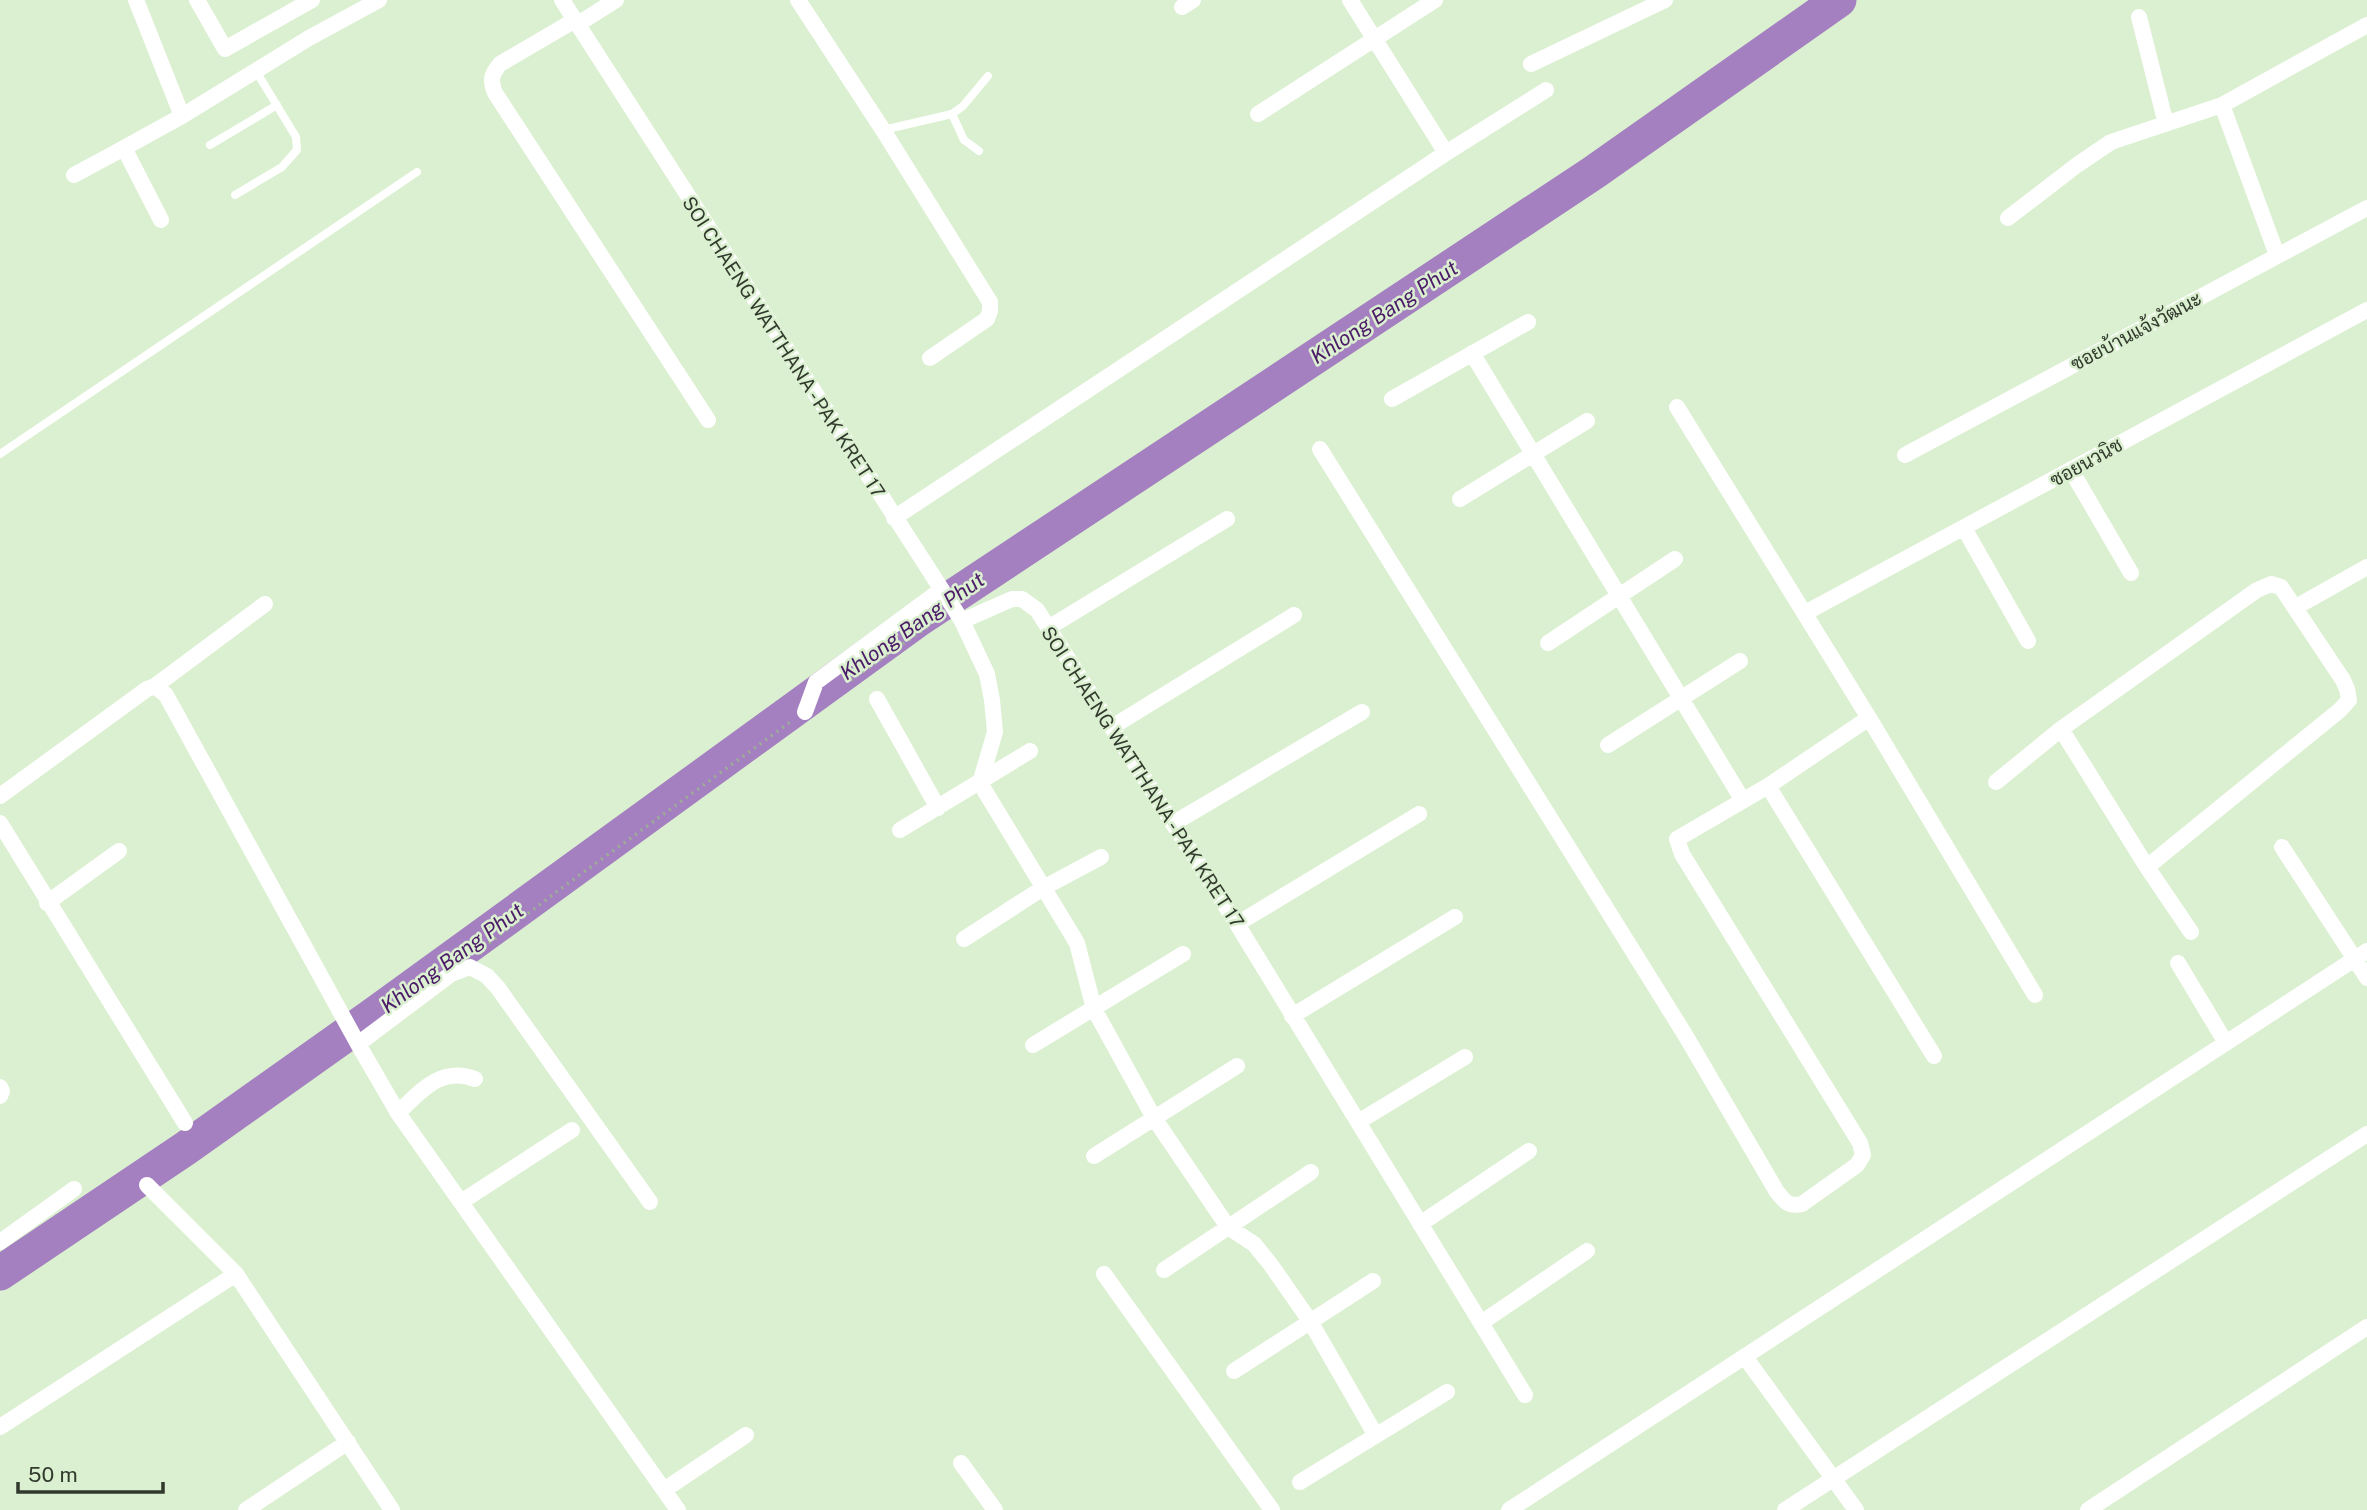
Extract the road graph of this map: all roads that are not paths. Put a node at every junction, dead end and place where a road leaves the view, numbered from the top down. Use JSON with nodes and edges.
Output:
{"nodes":[{"id":1,"x":136,"y":0,"type":"edge"},
{"id":2,"x":197,"y":0,"type":"edge"},
{"id":3,"x":312,"y":0,"type":"edge"},
{"id":4,"x":379,"y":0,"type":"edge"},
{"id":5,"x":562,"y":0,"type":"edge"},
{"id":6,"x":616,"y":0,"type":"edge"},
{"id":7,"x":798,"y":0,"type":"edge"},
{"id":8,"x":1350,"y":0,"type":"edge"},
{"id":9,"x":1435,"y":0,"type":"edge"},
{"id":10,"x":1665,"y":0,"type":"edge"},
{"id":11,"x":2139,"y":17,"type":"dead end"},
{"id":12,"x":577,"y":22,"type":"junction"},
{"id":13,"x":2367,"y":25,"type":"edge"},
{"id":14,"x":1375,"y":39,"type":"junction"},
{"id":15,"x":1531,"y":64,"type":"dead end"},
{"id":16,"x":256,"y":71,"type":"junction"},
{"id":17,"x":988,"y":76,"type":"dead end"},
{"id":18,"x":1546,"y":90,"type":"dead end"},
{"id":19,"x":277,"y":104,"type":"junction"},
{"id":20,"x":2222,"y":105,"type":"junction"},
{"id":21,"x":951,"y":114,"type":"junction"},
{"id":22,"x":1258,"y":114,"type":"dead end"},
{"id":23,"x":182,"y":116,"type":"junction"},
{"id":24,"x":2166,"y":124,"type":"junction"},
{"id":25,"x":883,"y":130,"type":"junction"},
{"id":26,"x":210,"y":145,"type":"dead end"},
{"id":27,"x":124,"y":148,"type":"junction"},
{"id":28,"x":979,"y":151,"type":"dead end"},
{"id":29,"x":1446,"y":153,"type":"junction"},
{"id":30,"x":416,"y":172,"type":"dead end"},
{"id":31,"x":74,"y":175,"type":"dead end"},
{"id":32,"x":235,"y":195,"type":"dead end"},
{"id":33,"x":2367,"y":208,"type":"edge"},
{"id":34,"x":2008,"y":218,"type":"dead end"},
{"id":35,"x":161,"y":220,"type":"dead end"},
{"id":36,"x":2277,"y":255,"type":"junction"},
{"id":37,"x":2367,"y":310,"type":"edge"},
{"id":38,"x":1528,"y":321,"type":"dead end"},
{"id":39,"x":1472,"y":353,"type":"junction"},
{"id":40,"x":930,"y":358,"type":"dead end"},
{"id":41,"x":1392,"y":399,"type":"dead end"},
{"id":42,"x":1677,"y":407,"type":"dead end"},
{"id":43,"x":708,"y":420,"type":"dead end"},
{"id":44,"x":1587,"y":421,"type":"dead end"},
{"id":45,"x":1320,"y":449,"type":"dead end"},
{"id":46,"x":0,"y":454,"type":"edge"},
{"id":47,"x":1534,"y":454,"type":"junction"},
{"id":48,"x":1905,"y":455,"type":"dead end"},
{"id":49,"x":2071,"y":470,"type":"junction"},
{"id":50,"x":1460,"y":499,"type":"dead end"},
{"id":51,"x":894,"y":518,"type":"junction"},
{"id":52,"x":1227,"y":519,"type":"dead end"},
{"id":53,"x":1964,"y":528,"type":"junction"},
{"id":54,"x":1675,"y":559,"type":"dead end"},
{"id":55,"x":2367,"y":567,"type":"edge"},
{"id":56,"x":2132,"y":573,"type":"dead end"},
{"id":57,"x":1618,"y":595,"type":"junction"},
{"id":58,"x":945,"y":596,"type":"junction"},
{"id":59,"x":265,"y":604,"type":"dead end"},
{"id":60,"x":2296,"y":607,"type":"junction"},
{"id":61,"x":1805,"y":613,"type":"junction"},
{"id":62,"x":1294,"y":615,"type":"dead end"},
{"id":63,"x":962,"y":621,"type":"junction"},
{"id":64,"x":1048,"y":628,"type":"junction"},
{"id":65,"x":2028,"y":641,"type":"dead end"},
{"id":66,"x":1548,"y":643,"type":"dead end"},
{"id":67,"x":1740,"y":662,"type":"dead end"},
{"id":68,"x":155,"y":686,"type":"junction"},
{"id":69,"x":1681,"y":697,"type":"junction"},
{"id":70,"x":877,"y":699,"type":"dead end"},
{"id":71,"x":805,"y":712,"type":"road end"},
{"id":72,"x":1362,"y":712,"type":"dead end"},
{"id":73,"x":1869,"y":718,"type":"junction"},
{"id":74,"x":1112,"y":727,"type":"junction"},
{"id":75,"x":2061,"y":729,"type":"junction"},
{"id":76,"x":1608,"y":745,"type":"dead end"},
{"id":77,"x":1030,"y":751,"type":"dead end"},
{"id":78,"x":1996,"y":782,"type":"dead end"},
{"id":79,"x":980,"y":783,"type":"junction"},
{"id":80,"x":1768,"y":786,"type":"junction"},
{"id":81,"x":0,"y":796,"type":"edge"},
{"id":82,"x":1742,"y":799,"type":"junction"},
{"id":83,"x":938,"y":808,"type":"junction"},
{"id":84,"x":1419,"y":814,"type":"dead end"},
{"id":85,"x":0,"y":823,"type":"edge"},
{"id":86,"x":1174,"y":823,"type":"junction"},
{"id":87,"x":900,"y":830,"type":"dead end"},
{"id":88,"x":2282,"y":847,"type":"dead end"},
{"id":89,"x":119,"y":851,"type":"dead end"},
{"id":90,"x":1101,"y":857,"type":"dead end"},
{"id":91,"x":2147,"y":867,"type":"junction"},
{"id":92,"x":1043,"y":888,"type":"junction"},
{"id":93,"x":47,"y":903,"type":"junction"},
{"id":94,"x":1455,"y":917,"type":"dead end"},
{"id":95,"x":1237,"y":924,"type":"junction"},
{"id":96,"x":2191,"y":932,"type":"dead end"},
{"id":97,"x":964,"y":939,"type":"dead end"},
{"id":98,"x":1183,"y":954,"type":"dead end"},
{"id":99,"x":2361,"y":956,"type":"edge"},
{"id":100,"x":2178,"y":963,"type":"dead end"},
{"id":101,"x":2367,"y":978,"type":"edge"},
{"id":102,"x":2035,"y":995,"type":"dead end"},
{"id":103,"x":1094,"y":1009,"type":"junction"},
{"id":104,"x":1292,"y":1016,"type":"junction"},
{"id":105,"x":352,"y":1032,"type":"junction"},
{"id":106,"x":2226,"y":1043,"type":"junction"},
{"id":107,"x":1033,"y":1045,"type":"dead end"},
{"id":108,"x":1934,"y":1056,"type":"dead end"},
{"id":109,"x":1465,"y":1058,"type":"dead end"},
{"id":110,"x":1237,"y":1066,"type":"dead end"},
{"id":111,"x":475,"y":1079,"type":"dead end"},
{"id":112,"x":0,"y":1087,"type":"edge"},
{"id":113,"x":0,"y":1096,"type":"edge"},
{"id":114,"x":398,"y":1112,"type":"junction"},
{"id":115,"x":1154,"y":1118,"type":"junction"},
{"id":116,"x":1358,"y":1122,"type":"junction"},
{"id":117,"x":184,"y":1123,"type":"dead end"},
{"id":118,"x":572,"y":1130,"type":"dead end"},
{"id":119,"x":2367,"y":1134,"type":"edge"},
{"id":120,"x":1529,"y":1151,"type":"dead end"},
{"id":121,"x":1094,"y":1156,"type":"dead end"},
{"id":122,"x":1311,"y":1172,"type":"dead end"},
{"id":123,"x":147,"y":1185,"type":"dead end"},
{"id":124,"x":74,"y":1189,"type":"dead end"},
{"id":125,"x":461,"y":1202,"type":"junction"},
{"id":126,"x":650,"y":1202,"type":"dead end"},
{"id":127,"x":1420,"y":1224,"type":"junction"},
{"id":128,"x":1228,"y":1227,"type":"junction"},
{"id":129,"x":0,"y":1242,"type":"edge"},
{"id":130,"x":1587,"y":1251,"type":"dead end"},
{"id":131,"x":1164,"y":1270,"type":"dead end"},
{"id":132,"x":236,"y":1273,"type":"junction"},
{"id":133,"x":1104,"y":1274,"type":"dead end"},
{"id":134,"x":1373,"y":1280,"type":"dead end"},
{"id":135,"x":1310,"y":1321,"type":"junction"},
{"id":136,"x":1481,"y":1323,"type":"junction"},
{"id":137,"x":2367,"y":1327,"type":"edge"},
{"id":138,"x":1745,"y":1357,"type":"junction"},
{"id":139,"x":1234,"y":1371,"type":"dead end"},
{"id":140,"x":1447,"y":1392,"type":"dead end"},
{"id":141,"x":1525,"y":1395,"type":"dead end"},
{"id":142,"x":0,"y":1427,"type":"edge"},
{"id":143,"x":1375,"y":1434,"type":"junction"},
{"id":144,"x":746,"y":1435,"type":"dead end"},
{"id":145,"x":348,"y":1442,"type":"junction"},
{"id":146,"x":961,"y":1463,"type":"dead end"},
{"id":147,"x":1834,"y":1478,"type":"junction"},
{"id":148,"x":1300,"y":1482,"type":"dead end"},
{"id":149,"x":664,"y":1490,"type":"junction"},
{"id":150,"x":246,"y":1510,"type":"edge"},
{"id":151,"x":392,"y":1510,"type":"edge"},
{"id":152,"x":678,"y":1510,"type":"edge"},
{"id":153,"x":995,"y":1510,"type":"edge"},
{"id":154,"x":1272,"y":1510,"type":"edge"},
{"id":155,"x":1509,"y":1510,"type":"edge"},
{"id":156,"x":1785,"y":1510,"type":"edge"},
{"id":157,"x":1856,"y":1510,"type":"edge"},
{"id":158,"x":2088,"y":1510,"type":"edge"}],
"edges":[{"from":1,"to":23,"type":"street"},
{"from":2,"to":3,"type":"street"},
{"from":4,"to":16,"type":"street"},
{"from":5,"to":12,"type":"street","name":"SOI CHAENG WATTHANA - PAK KRET 17"},
{"from":6,"to":12,"type":"street"},
{"from":7,"to":25,"type":"street"},
{"from":8,"to":14,"type":"street"},
{"from":9,"to":14,"type":"street"},
{"from":10,"to":15,"type":"street"},
{"from":11,"to":24,"type":"street"},
{"from":12,"to":43,"type":"street"},
{"from":12,"to":51,"type":"street","name":"SOI CHAENG WATTHANA - PAK KRET 17"},
{"from":13,"to":20,"type":"street"},
{"from":14,"to":22,"type":"street"},
{"from":14,"to":29,"type":"street"},
{"from":16,"to":19,"type":"lane"},
{"from":16,"to":23,"type":"street"},
{"from":17,"to":21,"type":"lane"},
{"from":18,"to":29,"type":"street"},
{"from":19,"to":26,"type":"lane"},
{"from":19,"to":32,"type":"lane"},
{"from":20,"to":24,"type":"street"},
{"from":20,"to":36,"type":"street"},
{"from":21,"to":25,"type":"lane"},
{"from":21,"to":28,"type":"lane"},
{"from":23,"to":27,"type":"street"},
{"from":24,"to":34,"type":"street"},
{"from":25,"to":40,"type":"street"},
{"from":27,"to":31,"type":"street"},
{"from":27,"to":35,"type":"street"},
{"from":29,"to":51,"type":"street"},
{"from":30,"to":46,"type":"lane"},
{"from":33,"to":36,"type":"street","name":"ซอยบ้านแจ้งวัฒนะ"},
{"from":36,"to":48,"type":"street","name":"ซอยบ้านแจ้งวัฒนะ"},
{"from":37,"to":49,"type":"street","name":"ซอยนวนิช"},
{"from":38,"to":39,"type":"street"},
{"from":39,"to":41,"type":"street"},
{"from":39,"to":47,"type":"street"},
{"from":42,"to":61,"type":"street"},
{"from":44,"to":47,"type":"street"},
{"from":45,"to":82,"type":"street"},
{"from":47,"to":50,"type":"street"},
{"from":47,"to":57,"type":"street"},
{"from":49,"to":53,"type":"street","name":"ซอยนวนิช"},
{"from":49,"to":56,"type":"street"},
{"from":51,"to":58,"type":"street","name":"SOI CHAENG WATTHANA - PAK KRET 17"},
{"from":52,"to":64,"type":"street"},
{"from":53,"to":61,"type":"street","name":"ซอยนวนิช"},
{"from":53,"to":65,"type":"street"},
{"from":54,"to":57,"type":"street"},
{"from":55,"to":60,"type":"street"},
{"from":57,"to":66,"type":"street"},
{"from":57,"to":69,"type":"street"},
{"from":58,"to":63,"type":"street","name":"SOI CHAENG WATTHANA - PAK KRET 17"},
{"from":58,"to":71,"type":"street"},
{"from":59,"to":68,"type":"street"},
{"from":60,"to":75,"type":"street"},
{"from":60,"to":91,"type":"street"},
{"from":61,"to":73,"type":"street"},
{"from":62,"to":74,"type":"street"},
{"from":63,"to":64,"type":"street","name":"SOI CHAENG WATTHANA - PAK KRET 17"},
{"from":63,"to":79,"type":"street"},
{"from":64,"to":74,"type":"street","name":"SOI CHAENG WATTHANA - PAK KRET 17"},
{"from":67,"to":69,"type":"street"},
{"from":68,"to":81,"type":"street"},
{"from":68,"to":105,"type":"street"},
{"from":69,"to":76,"type":"street"},
{"from":69,"to":82,"type":"street"},
{"from":70,"to":83,"type":"street"},
{"from":72,"to":86,"type":"street"},
{"from":73,"to":80,"type":"street"},
{"from":73,"to":102,"type":"street"},
{"from":74,"to":86,"type":"street","name":"SOI CHAENG WATTHANA - PAK KRET 17"},
{"from":75,"to":78,"type":"street"},
{"from":75,"to":91,"type":"street"},
{"from":77,"to":79,"type":"street"},
{"from":79,"to":83,"type":"street"},
{"from":79,"to":92,"type":"street"},
{"from":80,"to":82,"type":"street"},
{"from":80,"to":108,"type":"street"},
{"from":83,"to":87,"type":"street"},
{"from":84,"to":95,"type":"street"},
{"from":85,"to":93,"type":"street"},
{"from":86,"to":95,"type":"street","name":"SOI CHAENG WATTHANA - PAK KRET 17"},
{"from":88,"to":99,"type":"street"},
{"from":89,"to":93,"type":"street"},
{"from":90,"to":92,"type":"street"},
{"from":91,"to":96,"type":"street"},
{"from":92,"to":97,"type":"street"},
{"from":92,"to":103,"type":"street"},
{"from":93,"to":117,"type":"street"},
{"from":94,"to":104,"type":"street"},
{"from":95,"to":104,"type":"street","name":"SOI CHAENG WATTHANA - PAK KRET 17"},
{"from":98,"to":103,"type":"street"},
{"from":99,"to":101,"type":"street"},
{"from":99,"to":106,"type":"street"},
{"from":100,"to":106,"type":"street"},
{"from":103,"to":107,"type":"street"},
{"from":103,"to":115,"type":"street"},
{"from":104,"to":116,"type":"street","name":"SOI CHAENG WATTHANA - PAK KRET 17"},
{"from":105,"to":114,"type":"street"},
{"from":105,"to":126,"type":"street"},
{"from":106,"to":138,"type":"street"},
{"from":109,"to":116,"type":"street"},
{"from":110,"to":115,"type":"street"},
{"from":111,"to":114,"type":"street"},
{"from":112,"to":113,"type":"street"},
{"from":114,"to":125,"type":"street"},
{"from":115,"to":121,"type":"street"},
{"from":115,"to":128,"type":"street"},
{"from":116,"to":127,"type":"street","name":"SOI CHAENG WATTHANA - PAK KRET 17"},
{"from":118,"to":125,"type":"street"},
{"from":119,"to":147,"type":"street"},
{"from":120,"to":127,"type":"street"},
{"from":122,"to":128,"type":"street"},
{"from":123,"to":132,"type":"street"},
{"from":124,"to":129,"type":"street"},
{"from":125,"to":149,"type":"street"},
{"from":127,"to":136,"type":"street","name":"SOI CHAENG WATTHANA - PAK KRET 17"},
{"from":128,"to":131,"type":"street"},
{"from":128,"to":135,"type":"street"},
{"from":130,"to":136,"type":"street"},
{"from":132,"to":142,"type":"street"},
{"from":132,"to":145,"type":"street"},
{"from":133,"to":154,"type":"street"},
{"from":134,"to":135,"type":"street"},
{"from":135,"to":139,"type":"street"},
{"from":135,"to":143,"type":"street"},
{"from":136,"to":141,"type":"street","name":"SOI CHAENG WATTHANA - PAK KRET 17"},
{"from":137,"to":158,"type":"street"},
{"from":138,"to":147,"type":"street"},
{"from":138,"to":155,"type":"street"},
{"from":140,"to":143,"type":"street"},
{"from":143,"to":148,"type":"street"},
{"from":144,"to":149,"type":"street"},
{"from":145,"to":150,"type":"street"},
{"from":145,"to":151,"type":"street"},
{"from":146,"to":153,"type":"street"},
{"from":147,"to":156,"type":"street"},
{"from":147,"to":157,"type":"street"},
{"from":149,"to":152,"type":"street"}]}
